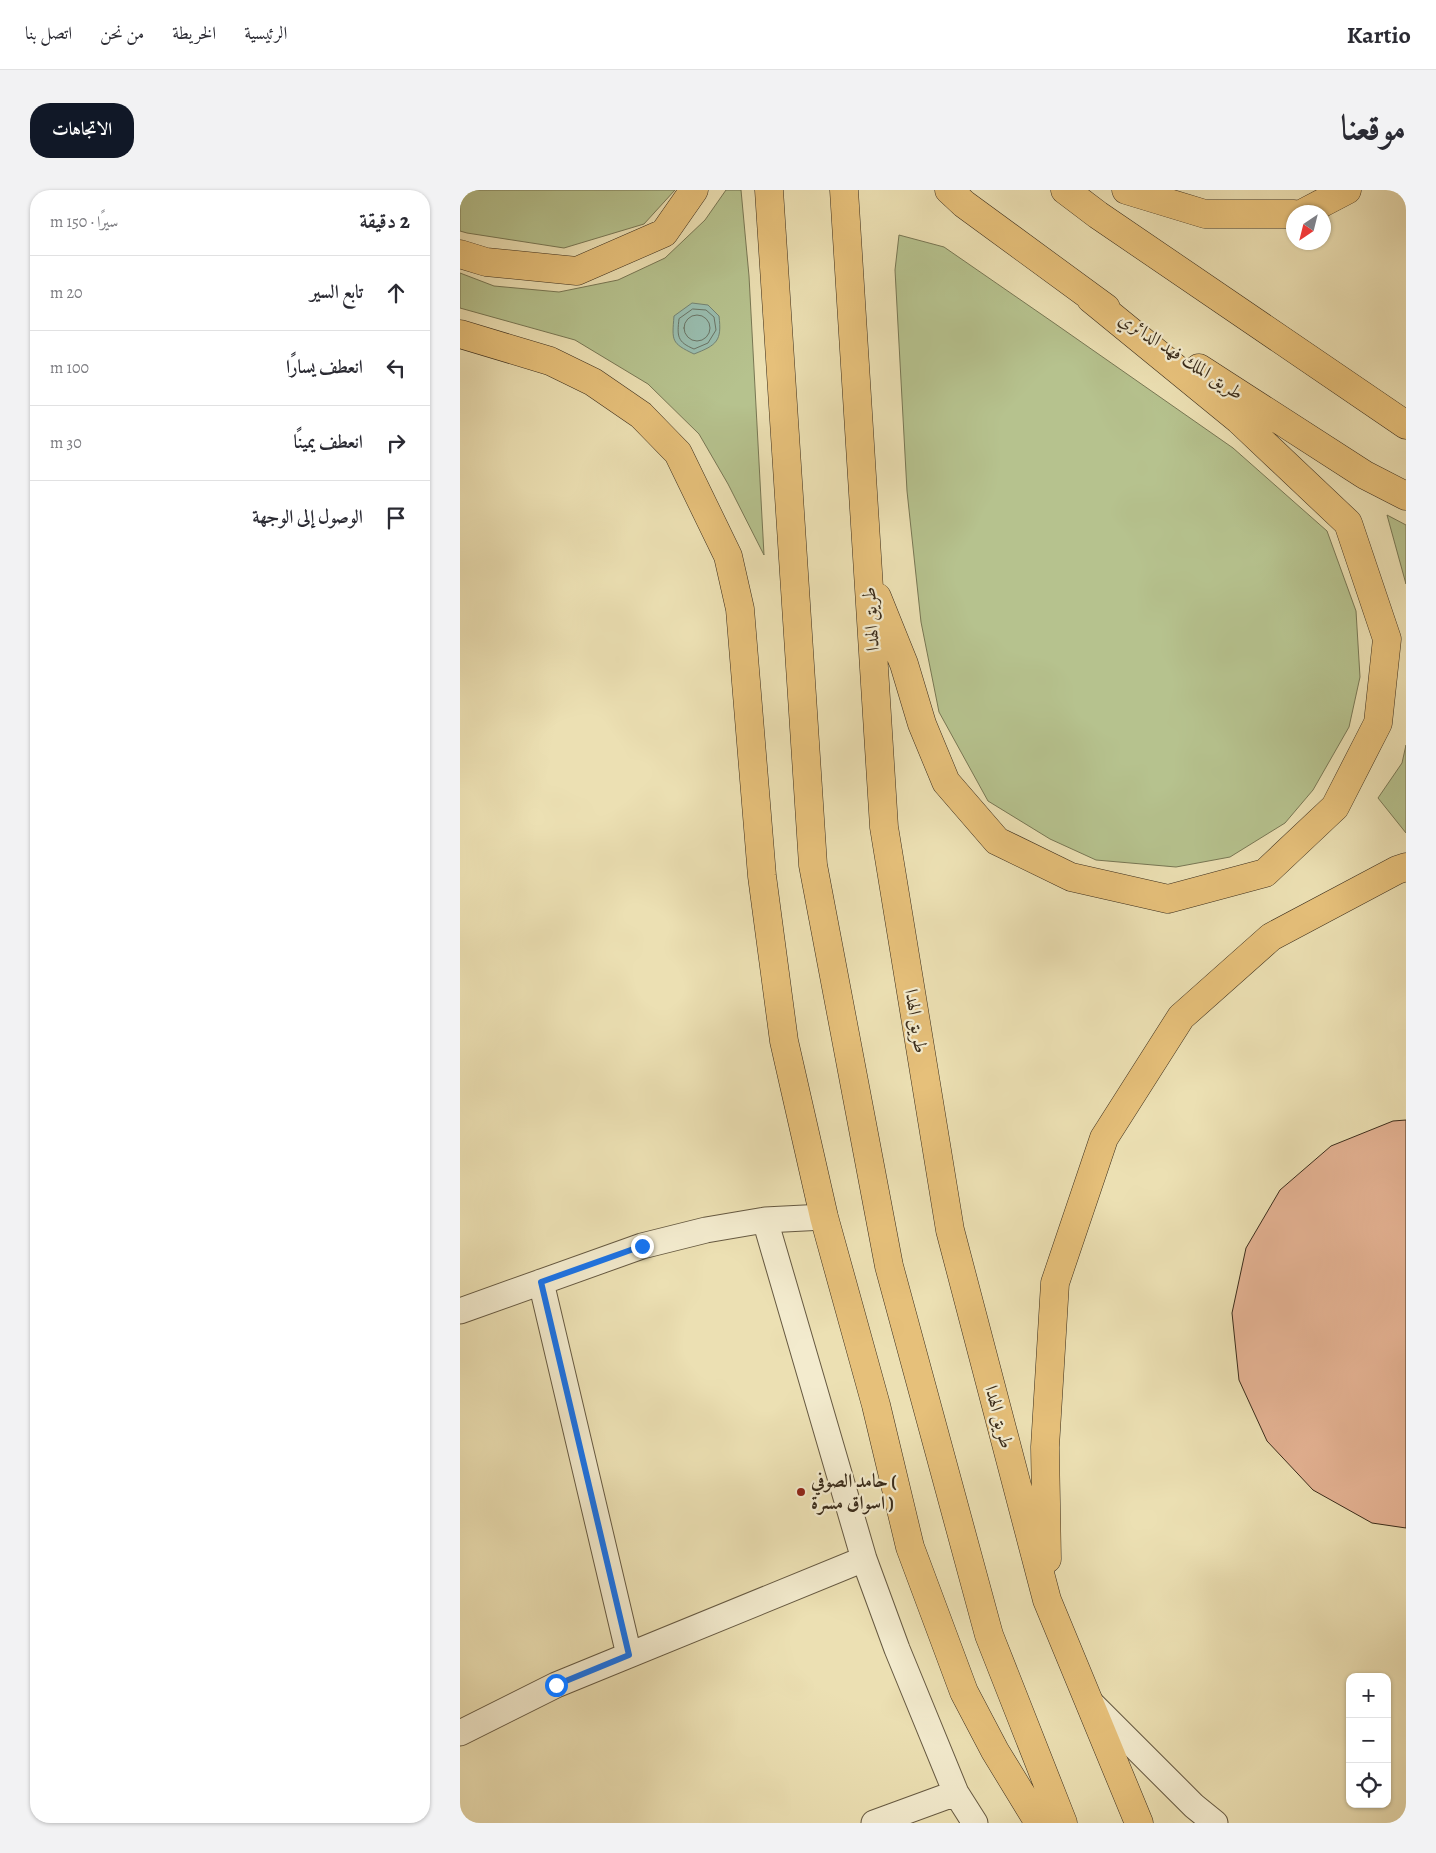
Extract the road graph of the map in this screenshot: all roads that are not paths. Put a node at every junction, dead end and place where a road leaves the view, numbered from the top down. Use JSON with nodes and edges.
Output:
{"nodes":[{"id":1,"x":694,"y":190,"type":"edge"},
{"id":2,"x":768,"y":190,"type":"edge"},
{"id":3,"x":844,"y":190,"type":"edge"},
{"id":4,"x":1065,"y":190,"type":"edge"},
{"id":5,"x":1126,"y":190,"type":"edge"},
{"id":6,"x":1347,"y":190,"type":"edge"},
{"id":7,"x":956,"y":197,"type":"edge"},
{"id":8,"x":1319,"y":205,"type":"edge"},
{"id":9,"x":1286,"y":214,"type":"edge"},
{"id":10,"x":460,"y":254,"type":"edge"},
{"id":11,"x":1091,"y":299,"type":"junction"},
{"id":12,"x":460,"y":334,"type":"edge"},
{"id":13,"x":1406,"y":424,"type":"edge"},
{"id":14,"x":1406,"y":496,"type":"edge"},
{"id":15,"x":868,"y":574,"type":"junction"},
{"id":16,"x":1406,"y":867,"type":"edge"},
{"id":17,"x":824,"y":1217,"type":"junction"},
{"id":18,"x":765,"y":1220,"type":"junction"},
{"id":19,"x":541,"y":1282,"type":"junction"},
{"id":20,"x":460,"y":1311,"type":"edge"},
{"id":21,"x":864,"y":1559,"type":"junction"},
{"id":22,"x":1047,"y":1600,"type":"junction"},
{"id":23,"x":629,"y":1655,"type":"junction"},
{"id":24,"x":1088,"y":1700,"type":"junction"},
{"id":25,"x":460,"y":1733,"type":"edge"},
{"id":26,"x":956,"y":1794,"type":"junction"},
{"id":27,"x":874,"y":1823,"type":"edge"},
{"id":28,"x":975,"y":1823,"type":"edge"},
{"id":29,"x":1039,"y":1823,"type":"edge"},
{"id":30,"x":1063,"y":1823,"type":"edge"},
{"id":31,"x":1139,"y":1823,"type":"edge"},
{"id":32,"x":1215,"y":1823,"type":"edge"}],
"edges":[{"from":1,"to":10,"type":"highway"},
{"from":2,"to":30,"type":"highway"},
{"from":3,"to":15,"type":"highway","name":"طريق الهدا"},
{"from":4,"to":13,"type":"highway"},
{"from":5,"to":9,"type":"highway"},
{"from":6,"to":8,"type":"highway"},
{"from":7,"to":11,"type":"highway","name":"طريق الملك فهد الدائري"},
{"from":11,"to":14,"type":"highway","name":"طريق الملك فهد الدائري"},
{"from":11,"to":15,"type":"highway"},
{"from":12,"to":17,"type":"highway"},
{"from":15,"to":22,"type":"highway","name":"طريق الهدا"},
{"from":16,"to":22,"type":"highway"},
{"from":17,"to":18,"type":"street"},
{"from":17,"to":29,"type":"highway"},
{"from":18,"to":19,"type":"street"},
{"from":18,"to":21,"type":"street"},
{"from":19,"to":20,"type":"street"},
{"from":19,"to":23,"type":"street"},
{"from":21,"to":23,"type":"street"},
{"from":21,"to":26,"type":"street"},
{"from":22,"to":24,"type":"highway","name":"طريق الهدا"},
{"from":23,"to":25,"type":"street"},
{"from":24,"to":31,"type":"highway","name":"طريق الهدا"},
{"from":24,"to":32,"type":"street"},
{"from":26,"to":27,"type":"street"},
{"from":26,"to":28,"type":"street"}]}
